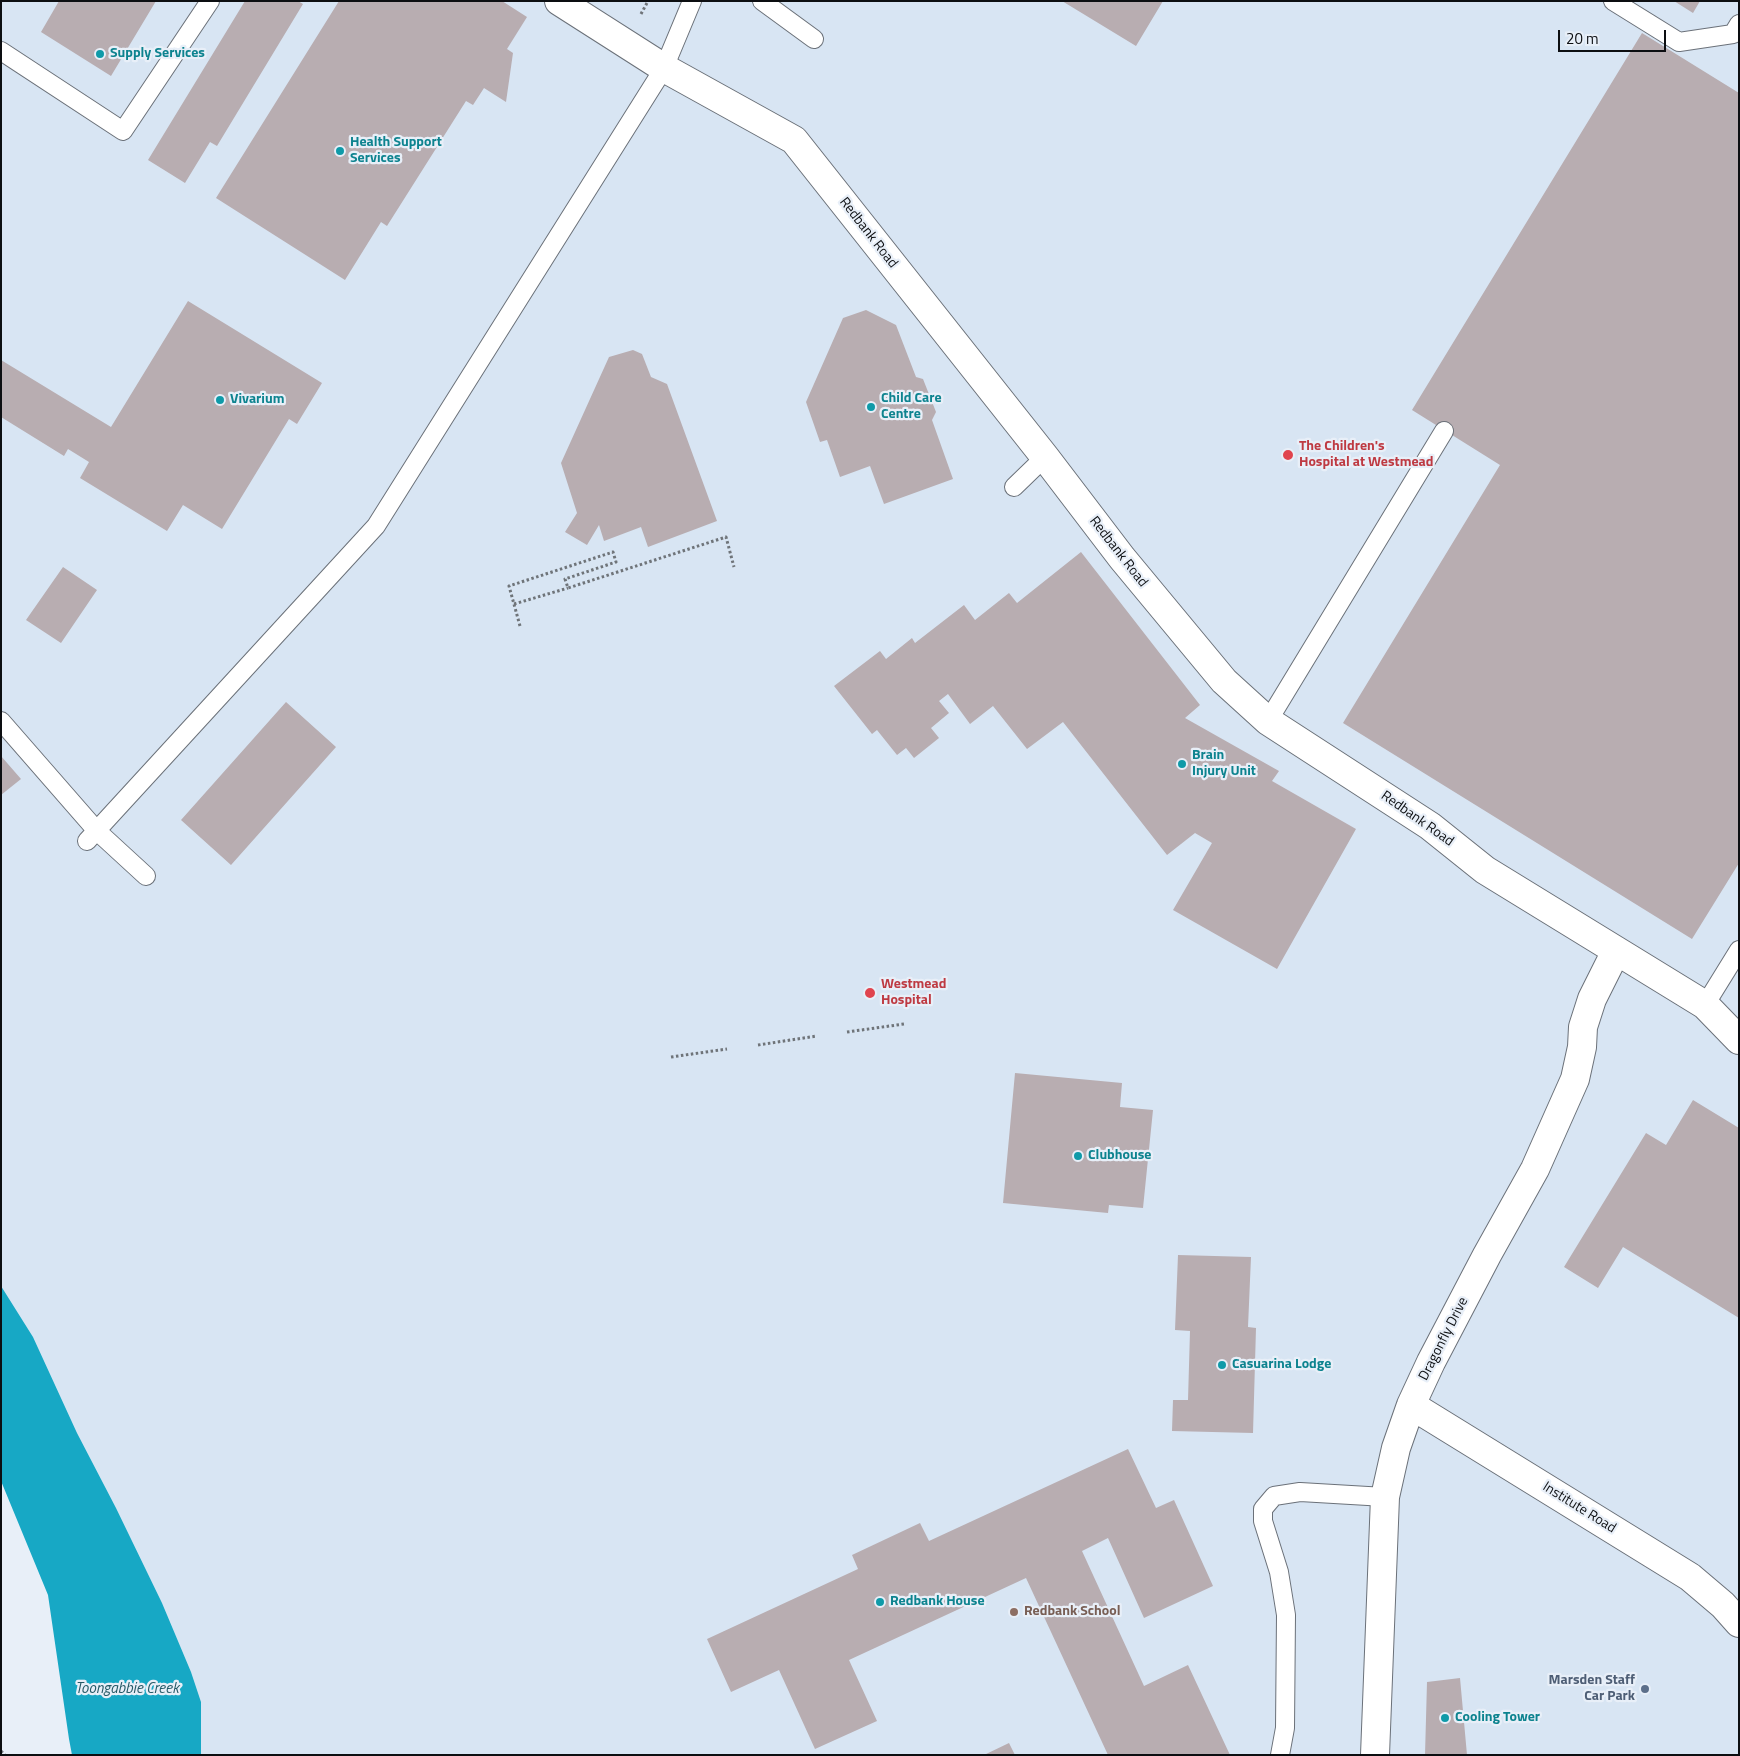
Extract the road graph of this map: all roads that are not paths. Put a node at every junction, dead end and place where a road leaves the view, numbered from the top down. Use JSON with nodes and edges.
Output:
{"nodes":[{"id":1,"x":210,"y":1,"type":"edge"},
{"id":2,"x":559,"y":1,"type":"edge"},
{"id":3,"x":692,"y":1,"type":"edge"},
{"id":4,"x":762,"y":1,"type":"edge"},
{"id":5,"x":1613,"y":1,"type":"edge"},
{"id":6,"x":1739,"y":24,"type":"edge"},
{"id":7,"x":814,"y":39,"type":"dead end"},
{"id":8,"x":1,"y":51,"type":"edge"},
{"id":9,"x":664,"y":68,"type":"junction"},
{"id":10,"x":1444,"y":431,"type":"dead end"},
{"id":11,"x":1044,"y":457,"type":"junction"},
{"id":12,"x":1014,"y":488,"type":"dead end"},
{"id":13,"x":1,"y":721,"type":"edge"},
{"id":14,"x":1268,"y":722,"type":"junction"},
{"id":15,"x":92,"y":836,"type":"junction"},
{"id":16,"x":146,"y":876,"type":"dead end"},
{"id":17,"x":1739,"y":950,"type":"edge"},
{"id":18,"x":1616,"y":951,"type":"junction"},
{"id":19,"x":1705,"y":1005,"type":"junction"},
{"id":20,"x":1739,"y":1040,"type":"edge"},
{"id":21,"x":1411,"y":1405,"type":"junction"},
{"id":22,"x":1385,"y":1498,"type":"junction"},
{"id":23,"x":1739,"y":1623,"type":"edge"},
{"id":24,"x":1280,"y":1755,"type":"edge"},
{"id":25,"x":1374,"y":1755,"type":"edge"}],
"edges":[{"from":1,"to":8,"type":"lane"},
{"from":2,"to":9,"type":"street","name":"Redbank Road"},
{"from":3,"to":9,"type":"lane"},
{"from":4,"to":7,"type":"lane"},
{"from":5,"to":6,"type":"lane"},
{"from":9,"to":11,"type":"street","name":"Redbank Road"},
{"from":9,"to":15,"type":"lane"},
{"from":10,"to":14,"type":"lane"},
{"from":11,"to":12,"type":"lane"},
{"from":11,"to":14,"type":"street","name":"Redbank Road"},
{"from":13,"to":15,"type":"lane"},
{"from":14,"to":18,"type":"street","name":"Redbank Road"},
{"from":15,"to":16,"type":"lane"},
{"from":17,"to":19,"type":"lane"},
{"from":18,"to":19,"type":"street","name":"Redbank Road"},
{"from":18,"to":21,"type":"street","name":"Dragonfly Drive"},
{"from":19,"to":20,"type":"street","name":"Redbank Road"},
{"from":21,"to":22,"type":"street","name":"Dragonfly Drive"},
{"from":21,"to":23,"type":"street","name":"Institute Road"},
{"from":22,"to":24,"type":"lane"},
{"from":22,"to":25,"type":"street","name":"Dragonfly Drive"}]}
